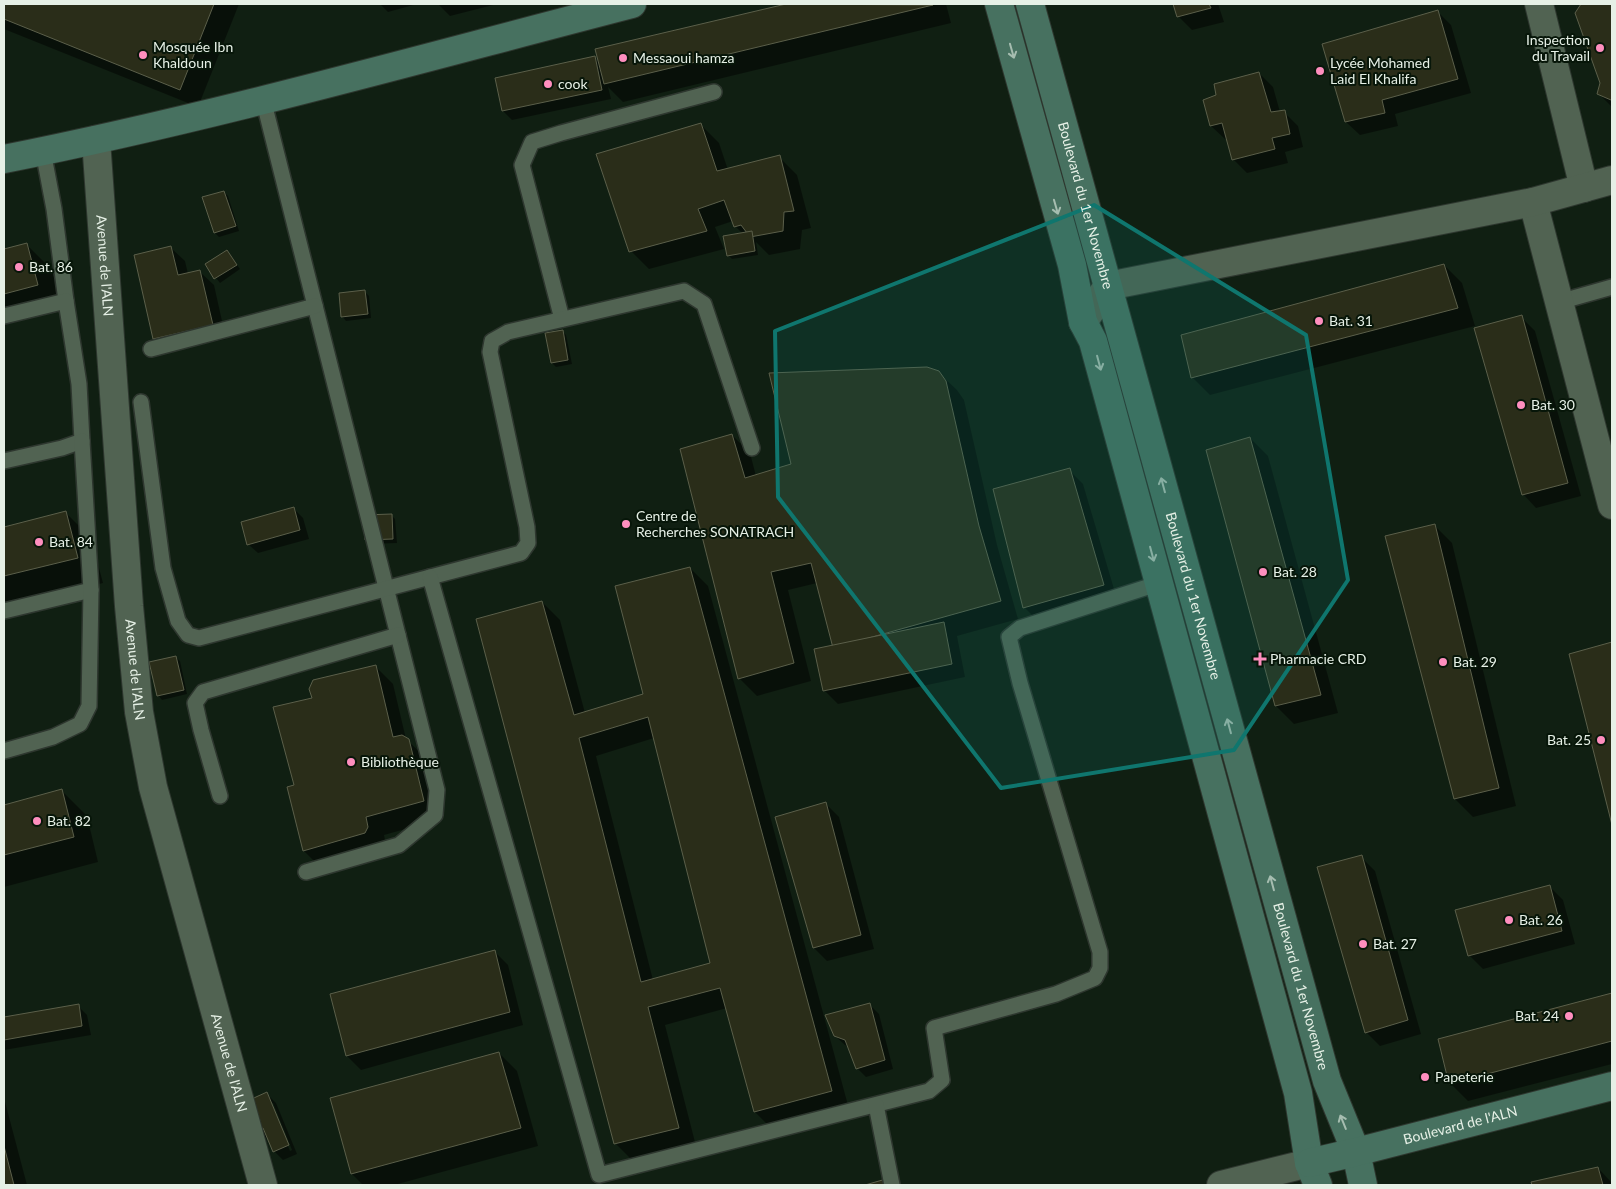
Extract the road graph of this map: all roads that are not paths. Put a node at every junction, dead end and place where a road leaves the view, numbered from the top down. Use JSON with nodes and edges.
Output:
{"nodes":[{"id":1,"x":632,"y":4,"type":"edge"},
{"id":2,"x":999,"y":4,"type":"edge"},
{"id":3,"x":1030,"y":4,"type":"edge"},
{"id":4,"x":1539,"y":4,"type":"edge"},
{"id":5,"x":714,"y":92,"type":"dead end"},
{"id":6,"x":263,"y":99,"type":"junction"},
{"id":7,"x":96,"y":140,"type":"junction"},
{"id":8,"x":43,"y":151,"type":"junction"},
{"id":9,"x":4,"y":159,"type":"edge"},
{"id":10,"x":1612,"y":180,"type":"edge"},
{"id":11,"x":1584,"y":188,"type":"junction"},
{"id":12,"x":1533,"y":202,"type":"junction"},
{"id":13,"x":1108,"y":286,"type":"junction"},
{"id":14,"x":1612,"y":287,"type":"edge"},
{"id":15,"x":66,"y":301,"type":"junction"},
{"id":16,"x":1559,"y":302,"type":"junction"},
{"id":17,"x":315,"y":306,"type":"junction"},
{"id":18,"x":4,"y":316,"type":"edge"},
{"id":19,"x":562,"y":319,"type":"junction"},
{"id":20,"x":1083,"y":322,"type":"junction"},
{"id":21,"x":151,"y":349,"type":"dead end"},
{"id":22,"x":141,"y":402,"type":"dead end"},
{"id":23,"x":82,"y":441,"type":"junction"},
{"id":24,"x":752,"y":448,"type":"dead end"},
{"id":25,"x":4,"y":461,"type":"edge"},
{"id":26,"x":1612,"y":505,"type":"edge"},
{"id":27,"x":430,"y":577,"type":"junction"},
{"id":28,"x":1160,"y":584,"type":"junction"},
{"id":29,"x":386,"y":588,"type":"junction"},
{"id":30,"x":91,"y":590,"type":"junction"},
{"id":31,"x":4,"y":611,"type":"edge"},
{"id":32,"x":398,"y":635,"type":"junction"},
{"id":33,"x":4,"y":751,"type":"edge"},
{"id":34,"x":220,"y":796,"type":"dead end"},
{"id":35,"x":306,"y":872,"type":"dead end"},
{"id":36,"x":1612,"y":1086,"type":"edge"},
{"id":37,"x":876,"y":1105,"type":"junction"},
{"id":38,"x":1356,"y":1152,"type":"junction"},
{"id":39,"x":1314,"y":1174,"type":"edge"},
{"id":40,"x":263,"y":1185,"type":"edge"},
{"id":41,"x":892,"y":1185,"type":"edge"},
{"id":42,"x":1221,"y":1185,"type":"edge"},
{"id":43,"x":1363,"y":1185,"type":"edge"}],
"edges":[{"from":1,"to":6,"type":"main road"},
{"from":2,"to":20,"type":"main road","name":"Boulevard du 1er Novembre","one_way":true},
{"from":3,"to":13,"type":"main road","name":"Boulevard du 1er Novembre"},
{"from":4,"to":11,"type":"street"},
{"from":5,"to":19,"type":"lane"},
{"from":6,"to":7,"type":"main road"},
{"from":6,"to":17,"type":"lane"},
{"from":7,"to":8,"type":"main road"},
{"from":7,"to":40,"type":"street","name":"Avenue de l'ALN"},
{"from":8,"to":9,"type":"main road"},
{"from":8,"to":15,"type":"lane"},
{"from":10,"to":11,"type":"street"},
{"from":11,"to":12,"type":"street"},
{"from":12,"to":13,"type":"street"},
{"from":12,"to":16,"type":"street"},
{"from":13,"to":20,"type":"street"},
{"from":38,"to":13,"type":"main road","name":"Boulevard du 1er Novembre","one_way":true},
{"from":14,"to":16,"type":"lane"},
{"from":15,"to":18,"type":"lane"},
{"from":15,"to":23,"type":"lane"},
{"from":16,"to":26,"type":"street"},
{"from":17,"to":21,"type":"lane"},
{"from":17,"to":29,"type":"lane"},
{"from":19,"to":24,"type":"lane"},
{"from":19,"to":27,"type":"lane"},
{"from":20,"to":28,"type":"main road","name":"Boulevard du 1er Novembre","one_way":true},
{"from":22,"to":29,"type":"lane"},
{"from":23,"to":25,"type":"lane"},
{"from":23,"to":30,"type":"lane"},
{"from":27,"to":29,"type":"lane"},
{"from":27,"to":37,"type":"lane"},
{"from":28,"to":37,"type":"lane"},
{"from":28,"to":39,"type":"main road","name":"Boulevard du 1er Novembre"},
{"from":29,"to":32,"type":"lane"},
{"from":30,"to":31,"type":"lane"},
{"from":30,"to":33,"type":"lane"},
{"from":32,"to":34,"type":"lane"},
{"from":32,"to":35,"type":"lane"},
{"from":36,"to":38,"type":"main road","name":"Boulevard de l'ALN"},
{"from":37,"to":41,"type":"lane"},
{"from":38,"to":39,"type":"main road","name":"Boulevard de l'ALN"},
{"from":38,"to":43,"type":"main road","name":"Boulevard du 1er Novembre"},
{"from":39,"to":42,"type":"street"}]}
